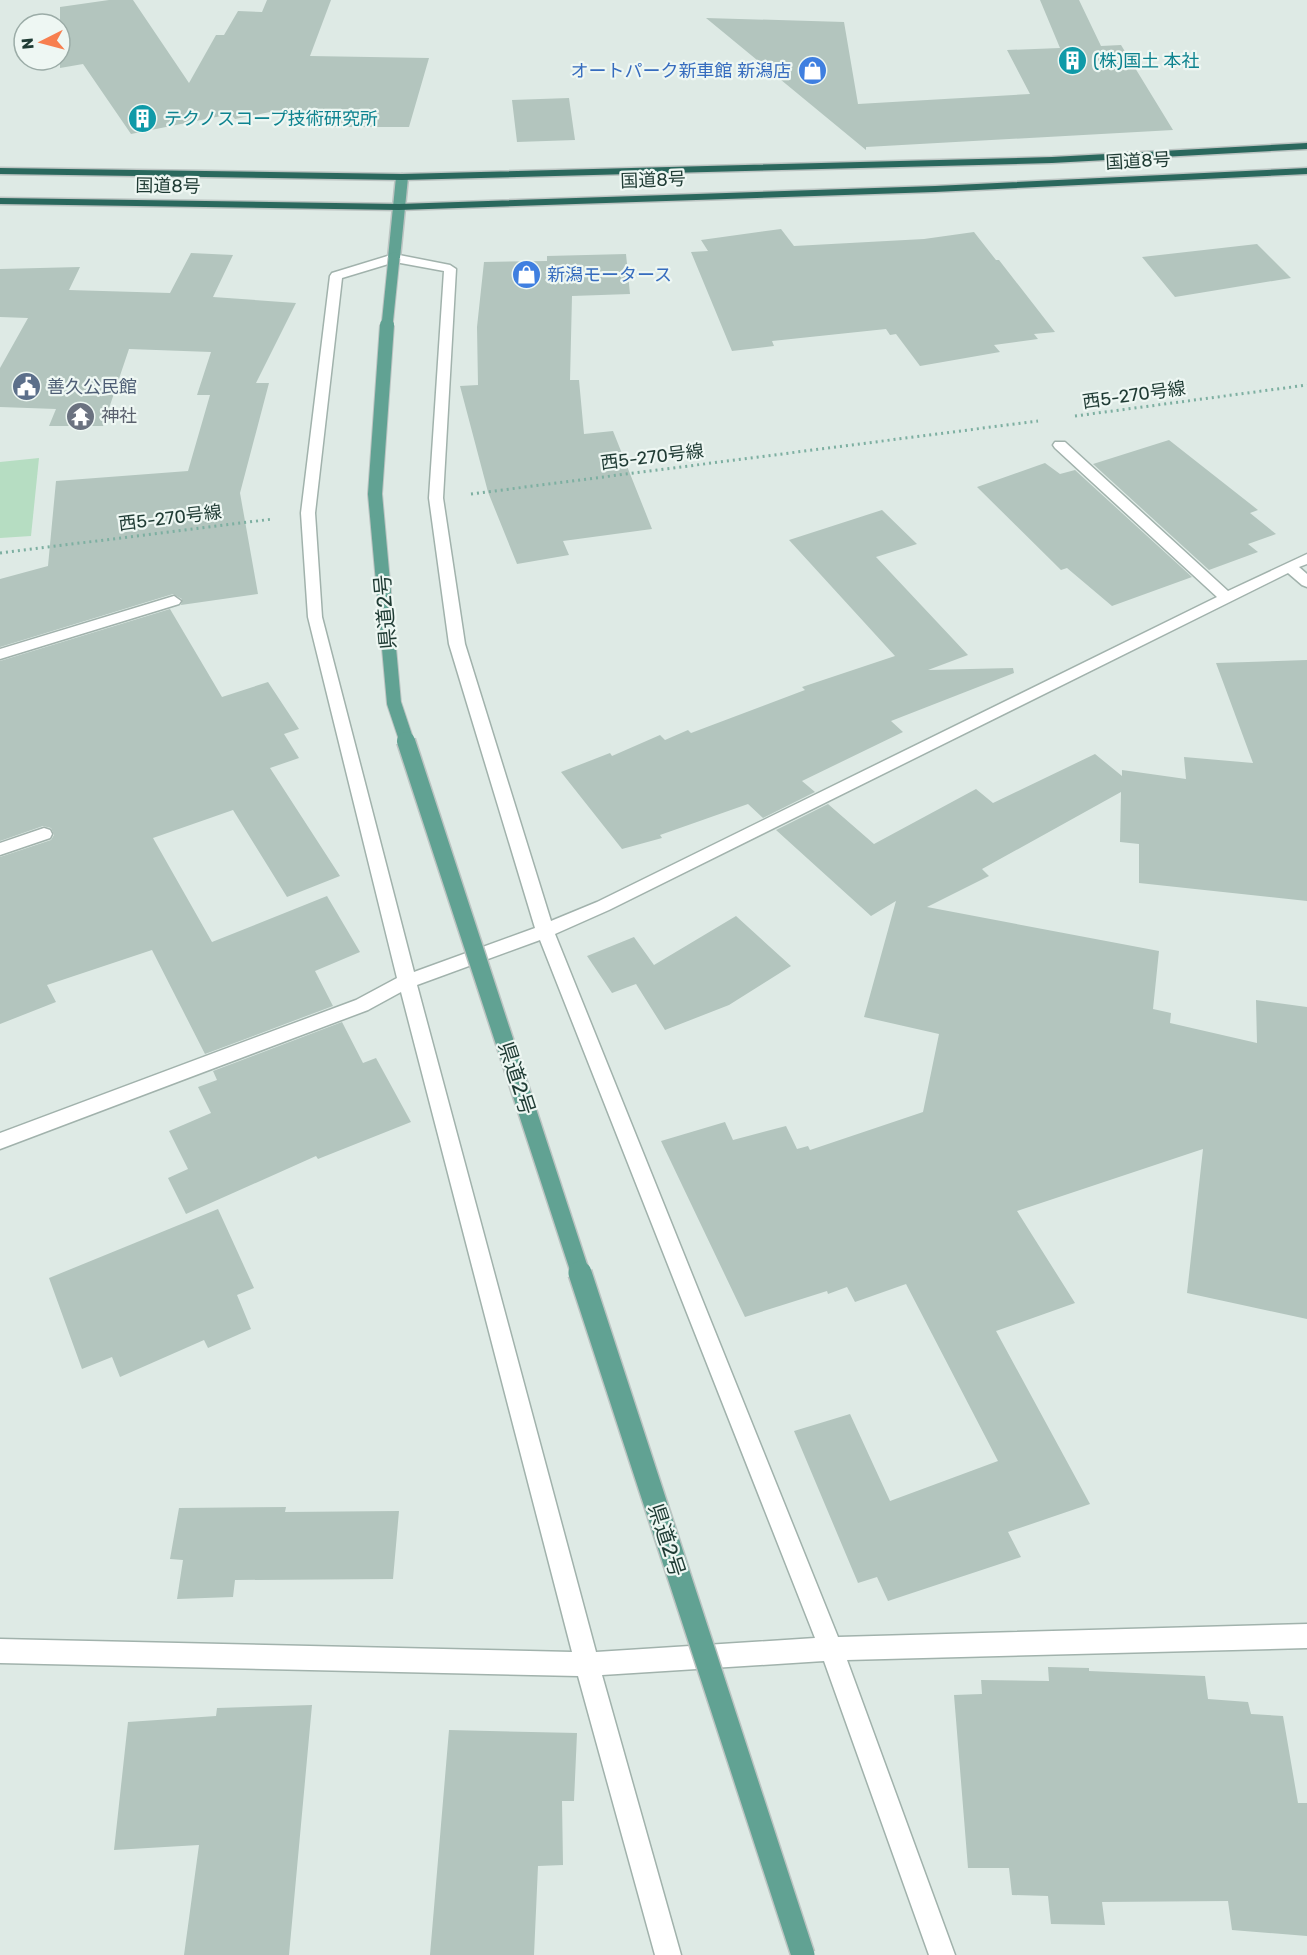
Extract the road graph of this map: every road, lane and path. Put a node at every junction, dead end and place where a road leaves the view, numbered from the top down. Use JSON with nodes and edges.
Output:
{"nodes":[{"id":1,"x":1307,"y":146,"type":"edge"},
{"id":2,"x":0,"y":171,"type":"edge"},
{"id":3,"x":1307,"y":171,"type":"edge"},
{"id":4,"x":402,"y":177,"type":"junction"},
{"id":5,"x":0,"y":201,"type":"edge"},
{"id":6,"x":399,"y":207,"type":"junction"},
{"id":7,"x":394,"y":258,"type":"junction"},
{"id":8,"x":1307,"y":386,"type":"edge"},
{"id":9,"x":1074,"y":417,"type":"dead end"},
{"id":10,"x":1039,"y":421,"type":"dead end"},
{"id":11,"x":1060,"y":445,"type":"dead end"},
{"id":12,"x":436,"y":498,"type":"junction"},
{"id":13,"x":308,"y":513,"type":"junction"},
{"id":14,"x":0,"y":553,"type":"edge"},
{"id":15,"x":1307,"y":558,"type":"edge"},
{"id":16,"x":1289,"y":566,"type":"junction"},
{"id":17,"x":1307,"y":582,"type":"edge"},
{"id":18,"x":1226,"y":597,"type":"junction"},
{"id":19,"x":174,"y":601,"type":"dead end"},
{"id":20,"x":0,"y":654,"type":"edge"},
{"id":21,"x":44,"y":834,"type":"dead end"},
{"id":22,"x":0,"y":849,"type":"edge"},
{"id":23,"x":545,"y":931,"type":"junction"},
{"id":24,"x":407,"y":981,"type":"junction"},
{"id":25,"x":0,"y":1141,"type":"edge"},
{"id":26,"x":1307,"y":1636,"type":"edge"},
{"id":27,"x":831,"y":1649,"type":"junction"},
{"id":28,"x":0,"y":1652,"type":"edge"},
{"id":29,"x":587,"y":1664,"type":"junction"},
{"id":30,"x":668,"y":1955,"type":"edge"},
{"id":31,"x":803,"y":1955,"type":"edge"},
{"id":32,"x":942,"y":1955,"type":"edge"}],
"edges":[{"from":1,"to":4,"type":"highway","name":"国道8号"},
{"from":2,"to":4,"type":"highway","name":"国道8号"},
{"from":3,"to":6,"type":"highway","name":"国道8号"},
{"from":4,"to":6,"type":"main road","name":"県道2号"},
{"from":5,"to":6,"type":"highway","name":"国道8号"},
{"from":6,"to":7,"type":"main road","name":"県道2号"},
{"from":7,"to":12,"type":"street"},
{"from":7,"to":13,"type":"street"},
{"from":7,"to":31,"type":"main road","name":"県道2号","bridge":true},
{"from":8,"to":9,"type":"path","name":"西5-270号線"},
{"from":10,"to":12,"type":"path","name":"西5-270号線"},
{"from":11,"to":18,"type":"street"},
{"from":12,"to":23,"type":"street"},
{"from":13,"to":14,"type":"path","name":"西5-270号線"},
{"from":13,"to":24,"type":"street"},
{"from":15,"to":16,"type":"street"},
{"from":16,"to":17,"type":"street"},
{"from":16,"to":18,"type":"street"},
{"from":18,"to":23,"type":"street"},
{"from":19,"to":20,"type":"street"},
{"from":21,"to":22,"type":"street"},
{"from":23,"to":24,"type":"street"},
{"from":23,"to":27,"type":"street"},
{"from":24,"to":25,"type":"street"},
{"from":24,"to":29,"type":"street"},
{"from":26,"to":27,"type":"street"},
{"from":27,"to":29,"type":"street"},
{"from":27,"to":32,"type":"street"},
{"from":28,"to":29,"type":"street"},
{"from":29,"to":30,"type":"street"}]}
